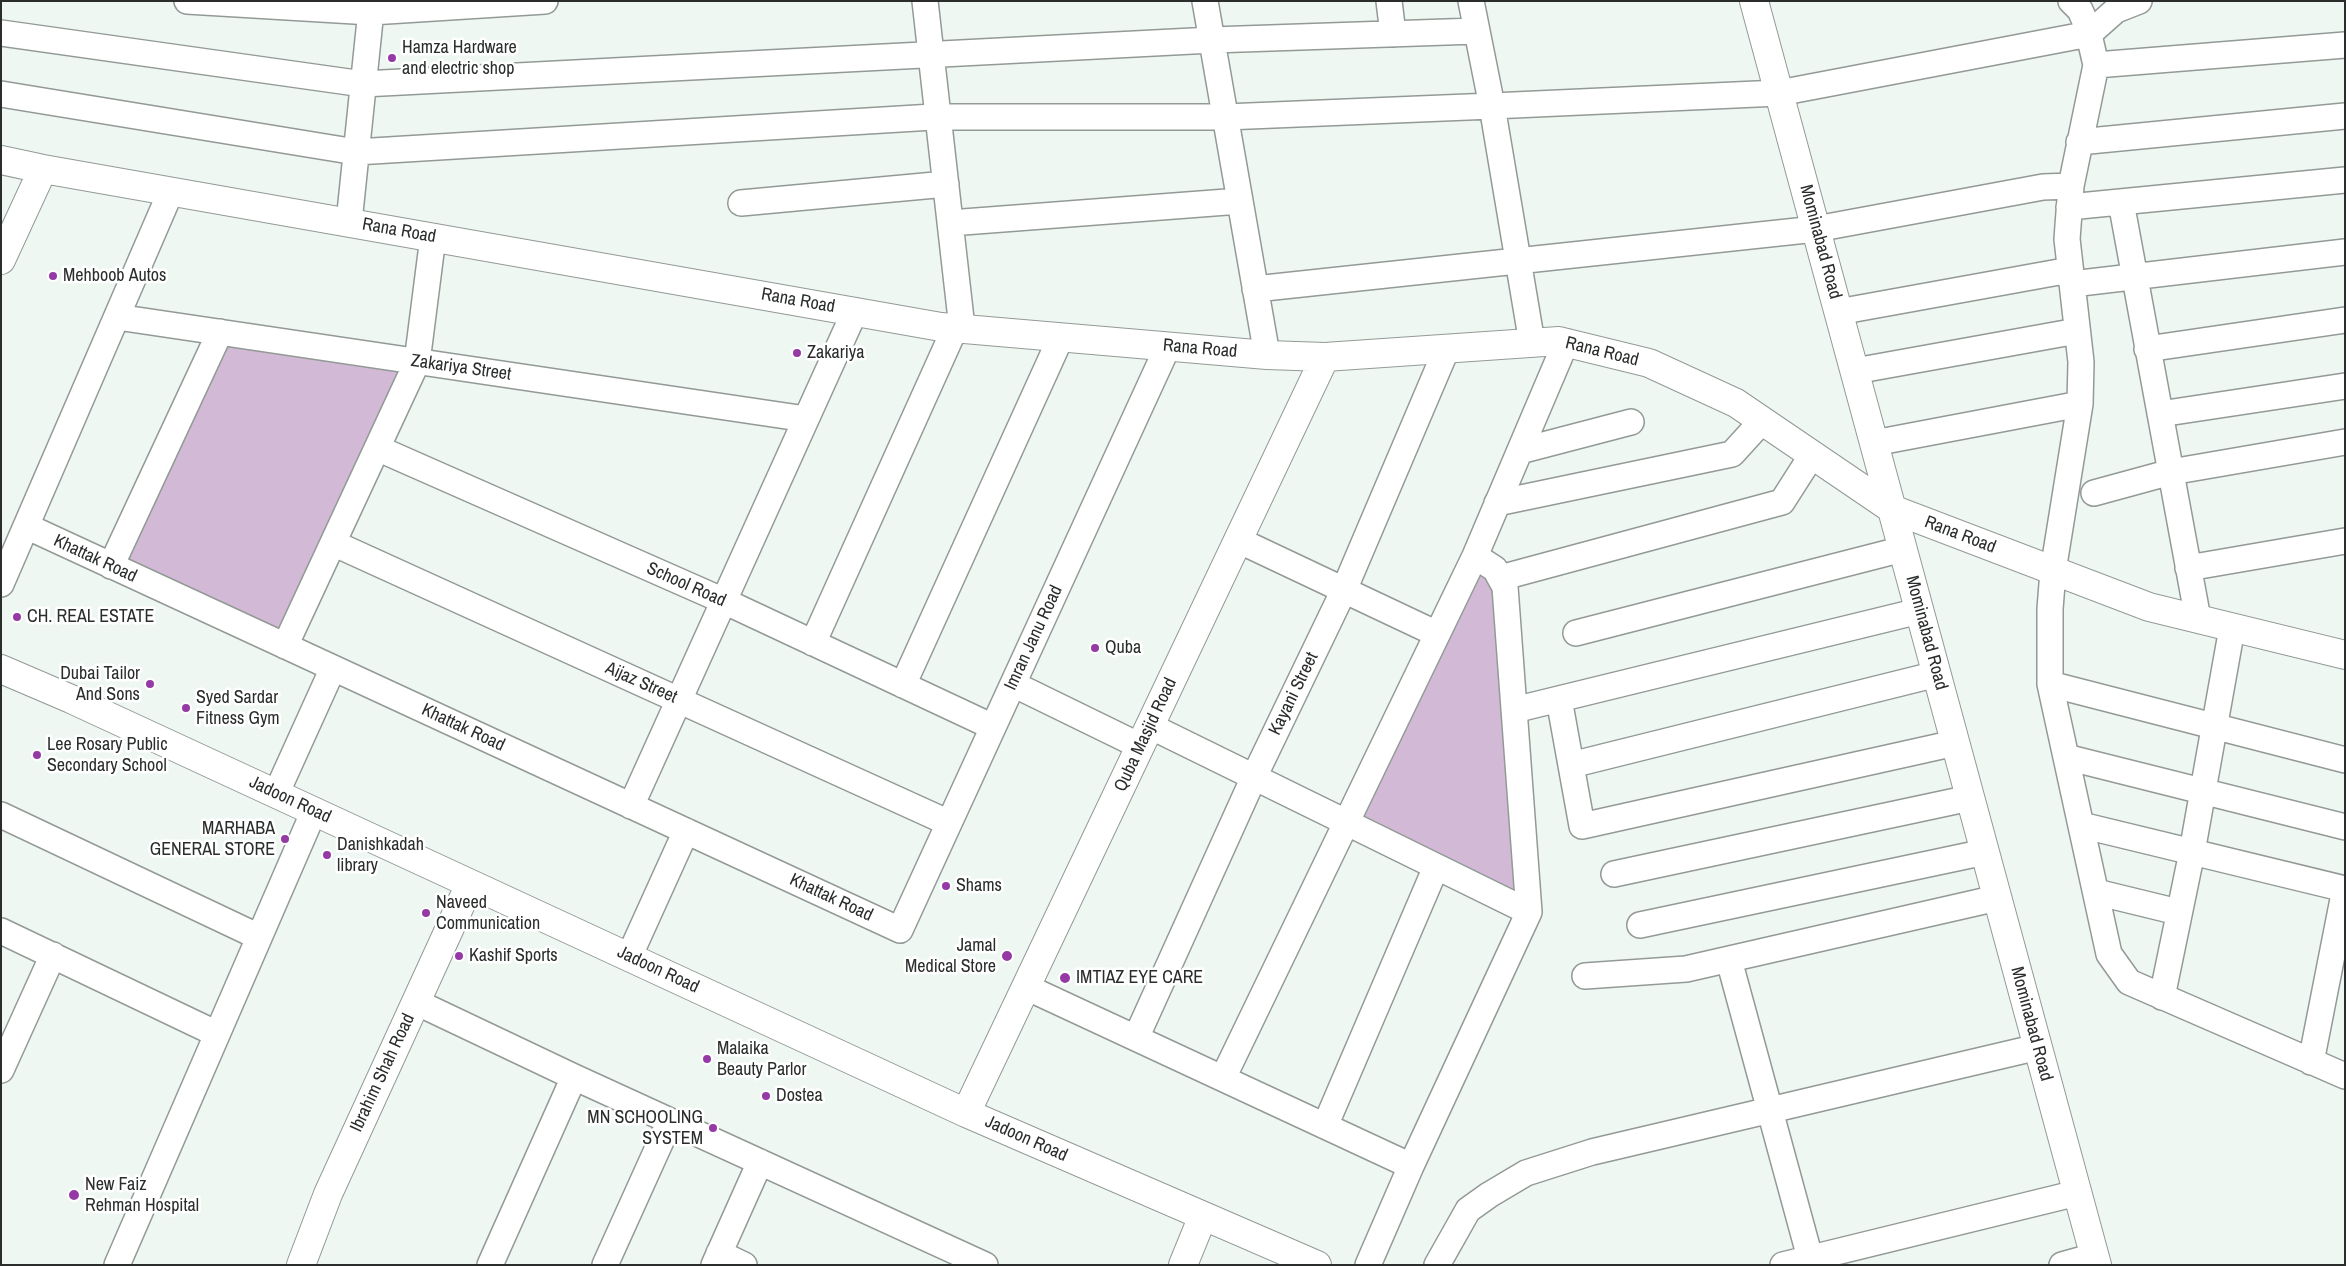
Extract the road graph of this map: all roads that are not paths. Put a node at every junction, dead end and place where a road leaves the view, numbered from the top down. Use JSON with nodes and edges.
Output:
{"nodes":[{"id":1,"x":187,"y":1,"type":"edge"},
{"id":2,"x":545,"y":1,"type":"edge"},
{"id":3,"x":925,"y":1,"type":"edge"},
{"id":4,"x":1205,"y":1,"type":"edge"},
{"id":5,"x":1389,"y":1,"type":"edge"},
{"id":6,"x":1471,"y":1,"type":"edge"},
{"id":7,"x":1754,"y":1,"type":"edge"},
{"id":8,"x":2071,"y":1,"type":"edge"},
{"id":9,"x":2139,"y":1,"type":"edge"},
{"id":10,"x":371,"y":7,"type":"edge"},
{"id":11,"x":1476,"y":31,"type":"junction"},
{"id":12,"x":1,"y":33,"type":"edge"},
{"id":13,"x":1393,"y":34,"type":"junction"},
{"id":14,"x":2089,"y":34,"type":"junction"},
{"id":15,"x":1212,"y":40,"type":"junction"},
{"id":16,"x":2345,"y":45,"type":"edge"},
{"id":17,"x":931,"y":55,"type":"junction"},
{"id":18,"x":2096,"y":65,"type":"junction"},
{"id":19,"x":364,"y":84,"type":"junction"},
{"id":20,"x":1779,"y":93,"type":"junction"},
{"id":21,"x":1,"y":94,"type":"edge"},
{"id":22,"x":1492,"y":106,"type":"junction"},
{"id":23,"x":2345,"y":116,"type":"edge"},
{"id":24,"x":938,"y":117,"type":"junction"},
{"id":25,"x":1225,"y":117,"type":"junction"},
{"id":26,"x":2079,"y":142,"type":"junction"},
{"id":27,"x":356,"y":152,"type":"junction"},
{"id":28,"x":1,"y":160,"type":"edge"},
{"id":29,"x":42,"y":169,"type":"junction"},
{"id":30,"x":2345,"y":180,"type":"edge"},
{"id":31,"x":946,"y":184,"type":"junction"},
{"id":32,"x":171,"y":191,"type":"junction"},
{"id":33,"x":2070,"y":196,"type":"junction"},
{"id":34,"x":1240,"y":201,"type":"junction"},
{"id":35,"x":2121,"y":202,"type":"junction"},
{"id":36,"x":741,"y":203,"type":"dead end"},
{"id":37,"x":349,"y":222,"type":"junction"},
{"id":38,"x":950,"y":223,"type":"junction"},
{"id":39,"x":1816,"y":229,"type":"junction"},
{"id":40,"x":433,"y":236,"type":"junction"},
{"id":41,"x":2345,"y":252,"type":"edge"},
{"id":42,"x":1,"y":260,"type":"edge"},
{"id":43,"x":1518,"y":260,"type":"junction"},
{"id":44,"x":2071,"y":277,"type":"junction"},
{"id":45,"x":2134,"y":277,"type":"junction"},
{"id":46,"x":1255,"y":289,"type":"junction"},
{"id":47,"x":855,"y":311,"type":"junction"},
{"id":48,"x":1838,"y":312,"type":"junction"},
{"id":49,"x":117,"y":317,"type":"junction"},
{"id":50,"x":2345,"y":320,"type":"edge"},
{"id":51,"x":959,"y":328,"type":"junction"},
{"id":52,"x":2077,"y":331,"type":"junction"},
{"id":53,"x":220,"y":332,"type":"junction"},
{"id":54,"x":1061,"y":337,"type":"junction"},
{"id":55,"x":1566,"y":342,"type":"junction"},
{"id":56,"x":1532,"y":343,"type":"junction"},
{"id":57,"x":1168,"y":346,"type":"junction"},
{"id":58,"x":1447,"y":348,"type":"junction"},
{"id":59,"x":2148,"y":349,"type":"junction"},
{"id":60,"x":1267,"y":355,"type":"junction"},
{"id":61,"x":1325,"y":357,"type":"junction"},
{"id":62,"x":416,"y":362,"type":"junction"},
{"id":63,"x":1855,"y":371,"type":"junction"},
{"id":64,"x":2345,"y":386,"type":"edge"},
{"id":65,"x":2080,"y":404,"type":"junction"},
{"id":66,"x":2160,"y":414,"type":"junction"},
{"id":67,"x":806,"y":419,"type":"junction"},
{"id":68,"x":1762,"y":421,"type":"junction"},
{"id":69,"x":1631,"y":422,"type":"dead end"},
{"id":70,"x":2345,"y":442,"type":"edge"},
{"id":71,"x":1874,"y":443,"type":"junction"},
{"id":72,"x":377,"y":448,"type":"junction"},
{"id":73,"x":1520,"y":451,"type":"junction"},
{"id":74,"x":1812,"y":455,"type":"junction"},
{"id":75,"x":2171,"y":472,"type":"junction"},
{"id":76,"x":2094,"y":493,"type":"dead end"},
{"id":77,"x":1497,"y":503,"type":"junction"},
{"id":78,"x":1892,"y":509,"type":"junction"},
{"id":79,"x":26,"y":526,"type":"junction"},
{"id":80,"x":1238,"y":540,"type":"junction"},
{"id":81,"x":2345,"y":541,"type":"edge"},
{"id":82,"x":333,"y":543,"type":"junction"},
{"id":83,"x":1903,"y":549,"type":"junction"},
{"id":84,"x":1475,"y":556,"type":"junction"},
{"id":85,"x":111,"y":566,"type":"junction"},
{"id":86,"x":2188,"y":568,"type":"junction"},
{"id":87,"x":2053,"y":571,"type":"junction"},
{"id":88,"x":1500,"y":578,"type":"junction"},
{"id":89,"x":1,"y":584,"type":"edge"},
{"id":90,"x":1344,"y":590,"type":"junction"},
{"id":91,"x":724,"y":601,"type":"junction"},
{"id":92,"x":1920,"y":611,"type":"junction"},
{"id":93,"x":2198,"y":619,"type":"junction"},
{"id":94,"x":2232,"y":628,"type":"junction"},
{"id":95,"x":1576,"y":633,"type":"dead end"},
{"id":96,"x":1437,"y":634,"type":"junction"},
{"id":97,"x":813,"y":643,"type":"junction"},
{"id":98,"x":285,"y":646,"type":"junction"},
{"id":99,"x":2345,"y":655,"type":"edge"},
{"id":100,"x":333,"y":668,"type":"junction"},
{"id":101,"x":1,"y":669,"type":"edge"},
{"id":102,"x":1937,"y":674,"type":"junction"},
{"id":103,"x":1013,"y":684,"type":"junction"},
{"id":104,"x":2050,"y":684,"type":"junction"},
{"id":105,"x":903,"y":685,"type":"junction"},
{"id":106,"x":1559,"y":699,"type":"junction"},
{"id":107,"x":679,"y":700,"type":"junction"},
{"id":108,"x":1514,"y":710,"type":"junction"},
{"id":109,"x":993,"y":727,"type":"junction"},
{"id":110,"x":2214,"y":727,"type":"junction"},
{"id":111,"x":1145,"y":736,"type":"junction"},
{"id":112,"x":1955,"y":742,"type":"junction"},
{"id":113,"x":2066,"y":757,"type":"junction"},
{"id":114,"x":2345,"y":760,"type":"edge"},
{"id":115,"x":1571,"y":765,"type":"junction"},
{"id":116,"x":1254,"y":777,"type":"junction"},
{"id":117,"x":2202,"y":790,"type":"junction"},
{"id":118,"x":276,"y":794,"type":"junction"},
{"id":119,"x":1970,"y":798,"type":"junction"},
{"id":120,"x":631,"y":806,"type":"junction"},
{"id":121,"x":314,"y":811,"type":"junction"},
{"id":122,"x":1,"y":815,"type":"edge"},
{"id":123,"x":1346,"y":822,"type":"junction"},
{"id":124,"x":949,"y":823,"type":"junction"},
{"id":125,"x":2081,"y":825,"type":"junction"},
{"id":126,"x":2345,"y":827,"type":"edge"},
{"id":127,"x":686,"y":831,"type":"junction"},
{"id":128,"x":1985,"y":852,"type":"junction"},
{"id":129,"x":2192,"y":852,"type":"junction"},
{"id":130,"x":1436,"y":867,"type":"junction"},
{"id":131,"x":1614,"y":874,"type":"dead end"},
{"id":132,"x":470,"y":884,"type":"junction"},
{"id":133,"x":2096,"y":892,"type":"junction"},
{"id":134,"x":2344,"y":896,"type":"edge"},
{"id":135,"x":1997,"y":898,"type":"junction"},
{"id":136,"x":1529,"y":912,"type":"junction"},
{"id":137,"x":2178,"y":912,"type":"junction"},
{"id":138,"x":1640,"y":925,"type":"dead end"},
{"id":139,"x":900,"y":930,"type":"joint"},
{"id":140,"x":1,"y":931,"type":"edge"},
{"id":141,"x":259,"y":937,"type":"junction"},
{"id":142,"x":53,"y":955,"type":"junction"},
{"id":143,"x":629,"y":957,"type":"junction"},
{"id":144,"x":1730,"y":960,"type":"junction"},
{"id":145,"x":1584,"y":976,"type":"dead end"},
{"id":146,"x":1026,"y":987,"type":"junction"},
{"id":147,"x":2162,"y":997,"type":"junction"},
{"id":148,"x":416,"y":1002,"type":"junction"},
{"id":149,"x":217,"y":1034,"type":"junction"},
{"id":150,"x":1136,"y":1038,"type":"junction"},
{"id":151,"x":2038,"y":1047,"type":"junction"},
{"id":152,"x":2310,"y":1062,"type":"junction"},
{"id":153,"x":1,"y":1070,"type":"edge"},
{"id":154,"x":2345,"y":1076,"type":"edge"},
{"id":155,"x":574,"y":1077,"type":"junction"},
{"id":156,"x":1223,"y":1078,"type":"junction"},
{"id":157,"x":1770,"y":1110,"type":"junction"},
{"id":158,"x":966,"y":1113,"type":"junction"},
{"id":159,"x":670,"y":1121,"type":"junction"},
{"id":160,"x":1325,"y":1126,"type":"junction"},
{"id":161,"x":760,"y":1162,"type":"junction"},
{"id":162,"x":1411,"y":1166,"type":"junction"},
{"id":163,"x":2077,"y":1194,"type":"junction"},
{"id":164,"x":1203,"y":1216,"type":"junction"},
{"id":165,"x":717,"y":1259,"type":"edge"},
{"id":166,"x":2095,"y":1260,"type":"edge"},
{"id":167,"x":1811,"y":1262,"type":"edge"},
{"id":168,"x":117,"y":1265,"type":"edge"},
{"id":169,"x":301,"y":1265,"type":"edge"},
{"id":170,"x":490,"y":1265,"type":"edge"},
{"id":171,"x":605,"y":1265,"type":"edge"},
{"id":172,"x":744,"y":1265,"type":"edge"},
{"id":173,"x":985,"y":1265,"type":"edge"},
{"id":174,"x":1183,"y":1265,"type":"edge"},
{"id":175,"x":1318,"y":1265,"type":"edge"},
{"id":176,"x":1368,"y":1265,"type":"edge"},
{"id":177,"x":1437,"y":1265,"type":"edge"},
{"id":178,"x":1783,"y":1265,"type":"edge"},
{"id":179,"x":2062,"y":1265,"type":"edge"}],
"edges":[{"from":1,"to":10,"type":"street"},
{"from":2,"to":10,"type":"street"},
{"from":3,"to":17,"type":"street"},
{"from":4,"to":15,"type":"street"},
{"from":5,"to":13,"type":"street"},
{"from":6,"to":11,"type":"street"},
{"from":7,"to":20,"type":"street","name":"Mominabad Road"},
{"from":8,"to":14,"type":"street"},
{"from":9,"to":14,"type":"street"},
{"from":10,"to":19,"type":"street"},
{"from":11,"to":13,"type":"street"},
{"from":11,"to":22,"type":"street"},
{"from":12,"to":19,"type":"street"},
{"from":13,"to":15,"type":"street"},
{"from":14,"to":18,"type":"street"},
{"from":14,"to":20,"type":"street"},
{"from":15,"to":17,"type":"street"},
{"from":15,"to":25,"type":"street"},
{"from":16,"to":18,"type":"street"},
{"from":17,"to":19,"type":"street"},
{"from":17,"to":24,"type":"street"},
{"from":18,"to":26,"type":"street"},
{"from":19,"to":27,"type":"street"},
{"from":20,"to":22,"type":"street"},
{"from":20,"to":39,"type":"street","name":"Mominabad Road"},
{"from":21,"to":27,"type":"street"},
{"from":22,"to":25,"type":"street"},
{"from":22,"to":43,"type":"street"},
{"from":23,"to":26,"type":"street"},
{"from":24,"to":25,"type":"street"},
{"from":24,"to":27,"type":"street"},
{"from":24,"to":31,"type":"street"},
{"from":25,"to":34,"type":"street"},
{"from":26,"to":33,"type":"street"},
{"from":27,"to":37,"type":"street"},
{"from":28,"to":29,"type":"street","name":"Rana Road"},
{"from":29,"to":32,"type":"street","name":"Rana Road"},
{"from":29,"to":42,"type":"street"},
{"from":30,"to":35,"type":"street"},
{"from":31,"to":36,"type":"street"},
{"from":31,"to":38,"type":"street"},
{"from":32,"to":37,"type":"street","name":"Rana Road"},
{"from":32,"to":49,"type":"street"},
{"from":33,"to":35,"type":"street"},
{"from":33,"to":39,"type":"street"},
{"from":33,"to":44,"type":"street"},
{"from":34,"to":38,"type":"street"},
{"from":34,"to":46,"type":"street"},
{"from":35,"to":45,"type":"street"},
{"from":37,"to":40,"type":"street","name":"Rana Road"},
{"from":38,"to":51,"type":"street"},
{"from":39,"to":43,"type":"street"},
{"from":39,"to":48,"type":"street","name":"Mominabad Road"},
{"from":40,"to":47,"type":"street","name":"Rana Road"},
{"from":40,"to":62,"type":"street"},
{"from":41,"to":45,"type":"street"},
{"from":43,"to":46,"type":"street"},
{"from":43,"to":56,"type":"street"},
{"from":44,"to":45,"type":"street"},
{"from":44,"to":48,"type":"street"},
{"from":44,"to":52,"type":"street"},
{"from":45,"to":59,"type":"street"},
{"from":46,"to":60,"type":"street"},
{"from":47,"to":51,"type":"street","name":"Rana Road"},
{"from":47,"to":67,"type":"street"},
{"from":48,"to":63,"type":"street","name":"Mominabad Road"},
{"from":49,"to":53,"type":"street","name":"Zakariya Street"},
{"from":49,"to":79,"type":"street"},
{"from":50,"to":59,"type":"street"},
{"from":51,"to":54,"type":"street","name":"Rana Road"},
{"from":51,"to":97,"type":"street"},
{"from":52,"to":63,"type":"street"},
{"from":52,"to":65,"type":"street"},
{"from":53,"to":62,"type":"street","name":"Zakariya Street"},
{"from":53,"to":85,"type":"street"},
{"from":54,"to":57,"type":"street","name":"Rana Road"},
{"from":54,"to":105,"type":"street"},
{"from":55,"to":56,"type":"street","name":"Rana Road"},
{"from":55,"to":68,"type":"street","name":"Rana Road"},
{"from":55,"to":73,"type":"street"},
{"from":56,"to":58,"type":"street","name":"Rana Road"},
{"from":57,"to":60,"type":"street","name":"Rana Road"},
{"from":57,"to":103,"type":"street","name":"Imran Janu Road"},
{"from":58,"to":61,"type":"street","name":"Rana Road"},
{"from":58,"to":90,"type":"street","name":"Kayani Street"},
{"from":59,"to":66,"type":"street"},
{"from":60,"to":61,"type":"street","name":"Rana Road"},
{"from":61,"to":80,"type":"street","name":"Quba Masjid Road"},
{"from":62,"to":67,"type":"street","name":"Zakariya Street"},
{"from":62,"to":72,"type":"street"},
{"from":63,"to":71,"type":"street","name":"Mominabad Road"},
{"from":64,"to":66,"type":"street"},
{"from":65,"to":71,"type":"street"},
{"from":65,"to":87,"type":"street"},
{"from":66,"to":75,"type":"street"},
{"from":67,"to":91,"type":"street"},
{"from":68,"to":74,"type":"street","name":"Rana Road"},
{"from":68,"to":77,"type":"street"},
{"from":69,"to":73,"type":"street"},
{"from":70,"to":75,"type":"street"},
{"from":71,"to":78,"type":"street","name":"Mominabad Road"},
{"from":72,"to":82,"type":"street"},
{"from":72,"to":91,"type":"street","name":"School Road"},
{"from":73,"to":77,"type":"street"},
{"from":74,"to":78,"type":"street","name":"Rana Road"},
{"from":74,"to":88,"type":"street"},
{"from":75,"to":76,"type":"street"},
{"from":75,"to":86,"type":"street"},
{"from":77,"to":84,"type":"street"},
{"from":78,"to":83,"type":"street","name":"Mominabad Road"},
{"from":78,"to":87,"type":"street","name":"Rana Road"},
{"from":79,"to":85,"type":"street","name":"Khattak Road"},
{"from":79,"to":89,"type":"street"},
{"from":80,"to":90,"type":"street"},
{"from":80,"to":111,"type":"street","name":"Quba Masjid Road"},
{"from":81,"to":86,"type":"street"},
{"from":82,"to":98,"type":"street"},
{"from":82,"to":107,"type":"street","name":"Aijaz Street"},
{"from":83,"to":92,"type":"street","name":"Mominabad Road"},
{"from":83,"to":95,"type":"street"},
{"from":84,"to":88,"type":"street"},
{"from":84,"to":96,"type":"street"},
{"from":85,"to":98,"type":"street","name":"Khattak Road"},
{"from":86,"to":93,"type":"street"},
{"from":87,"to":93,"type":"street","name":"Rana Road"},
{"from":87,"to":104,"type":"street"},
{"from":88,"to":108,"type":"street"},
{"from":90,"to":96,"type":"street"},
{"from":90,"to":116,"type":"street","name":"Kayani Street"},
{"from":91,"to":97,"type":"street","name":"School Road"},
{"from":91,"to":107,"type":"street"},
{"from":92,"to":102,"type":"street","name":"Mominabad Road"},
{"from":92,"to":106,"type":"street"},
{"from":93,"to":94,"type":"street","name":"Rana Road"},
{"from":94,"to":99,"type":"street","name":"Rana Road"},
{"from":94,"to":110,"type":"street"},
{"from":96,"to":123,"type":"street"},
{"from":97,"to":105,"type":"street","name":"School Road"},
{"from":98,"to":100,"type":"street","name":"Khattak Road"},
{"from":100,"to":118,"type":"street"},
{"from":100,"to":120,"type":"street","name":"Khattak Road"},
{"from":101,"to":118,"type":"street","name":"Jadoon Road"},
{"from":102,"to":112,"type":"street","name":"Mominabad Road"},
{"from":102,"to":115,"type":"street"},
{"from":103,"to":109,"type":"street","name":"Imran Janu Road"},
{"from":103,"to":111,"type":"street"},
{"from":104,"to":110,"type":"street"},
{"from":104,"to":113,"type":"street"},
{"from":105,"to":109,"type":"street","name":"School Road"},
{"from":106,"to":108,"type":"street"},
{"from":106,"to":115,"type":"street"},
{"from":107,"to":120,"type":"street"},
{"from":107,"to":124,"type":"street","name":"Aijaz Street"},
{"from":108,"to":136,"type":"street"},
{"from":109,"to":124,"type":"street","name":"Imran Janu Road"},
{"from":110,"to":114,"type":"street"},
{"from":110,"to":117,"type":"street"},
{"from":111,"to":116,"type":"street"},
{"from":111,"to":146,"type":"street","name":"Quba Masjid Road"},
{"from":112,"to":115,"type":"street"},
{"from":112,"to":119,"type":"street","name":"Mominabad Road"},
{"from":113,"to":117,"type":"street"},
{"from":113,"to":125,"type":"street"},
{"from":116,"to":123,"type":"street"},
{"from":116,"to":150,"type":"street","name":"Kayani Street"},
{"from":117,"to":126,"type":"street"},
{"from":117,"to":129,"type":"street"},
{"from":118,"to":121,"type":"street","name":"Jadoon Road"},
{"from":119,"to":128,"type":"street","name":"Mominabad Road"},
{"from":119,"to":131,"type":"street"},
{"from":120,"to":127,"type":"street","name":"Khattak Road"},
{"from":121,"to":132,"type":"street","name":"Jadoon Road"},
{"from":121,"to":141,"type":"street"},
{"from":122,"to":141,"type":"street"},
{"from":123,"to":130,"type":"street"},
{"from":123,"to":156,"type":"street"},
{"from":124,"to":139,"type":"street","name":"Imran Janu Road"},
{"from":125,"to":129,"type":"street"},
{"from":125,"to":133,"type":"street"},
{"from":127,"to":139,"type":"street","name":"Khattak Road"},
{"from":127,"to":143,"type":"street"},
{"from":128,"to":135,"type":"street","name":"Mominabad Road"},
{"from":128,"to":138,"type":"street"},
{"from":129,"to":134,"type":"street"},
{"from":129,"to":137,"type":"street"},
{"from":130,"to":136,"type":"street"},
{"from":130,"to":160,"type":"street"},
{"from":132,"to":143,"type":"street","name":"Jadoon Road"},
{"from":132,"to":148,"type":"street","name":"Ibrahim Shah Road"},
{"from":133,"to":137,"type":"street"},
{"from":133,"to":147,"type":"street"},
{"from":134,"to":152,"type":"street"},
{"from":135,"to":144,"type":"street"},
{"from":135,"to":151,"type":"street","name":"Mominabad Road"},
{"from":136,"to":162,"type":"street"},
{"from":137,"to":147,"type":"street"},
{"from":140,"to":142,"type":"street"},
{"from":141,"to":149,"type":"street"},
{"from":142,"to":149,"type":"street"},
{"from":142,"to":153,"type":"street"},
{"from":143,"to":158,"type":"street","name":"Jadoon Road"},
{"from":144,"to":145,"type":"street"},
{"from":144,"to":157,"type":"street"},
{"from":146,"to":150,"type":"street"},
{"from":146,"to":158,"type":"street","name":"Quba Masjid Road"},
{"from":147,"to":152,"type":"street"},
{"from":148,"to":155,"type":"street"},
{"from":148,"to":169,"type":"street","name":"Ibrahim Shah Road"},
{"from":149,"to":168,"type":"street"},
{"from":150,"to":156,"type":"street"},
{"from":151,"to":157,"type":"street"},
{"from":151,"to":163,"type":"street","name":"Mominabad Road"},
{"from":152,"to":154,"type":"street"},
{"from":155,"to":159,"type":"street"},
{"from":155,"to":170,"type":"street"},
{"from":156,"to":160,"type":"street"},
{"from":157,"to":167,"type":"street"},
{"from":157,"to":177,"type":"street"},
{"from":158,"to":164,"type":"street","name":"Jadoon Road"},
{"from":159,"to":161,"type":"street"},
{"from":159,"to":171,"type":"street"},
{"from":160,"to":162,"type":"street"},
{"from":161,"to":165,"type":"street"},
{"from":161,"to":173,"type":"street"},
{"from":162,"to":176,"type":"street"},
{"from":163,"to":166,"type":"street","name":"Mominabad Road"},
{"from":163,"to":167,"type":"street"},
{"from":164,"to":174,"type":"street"},
{"from":164,"to":175,"type":"street","name":"Jadoon Road"},
{"from":165,"to":172,"type":"street"},
{"from":166,"to":179,"type":"street"},
{"from":167,"to":178,"type":"street"}]}
